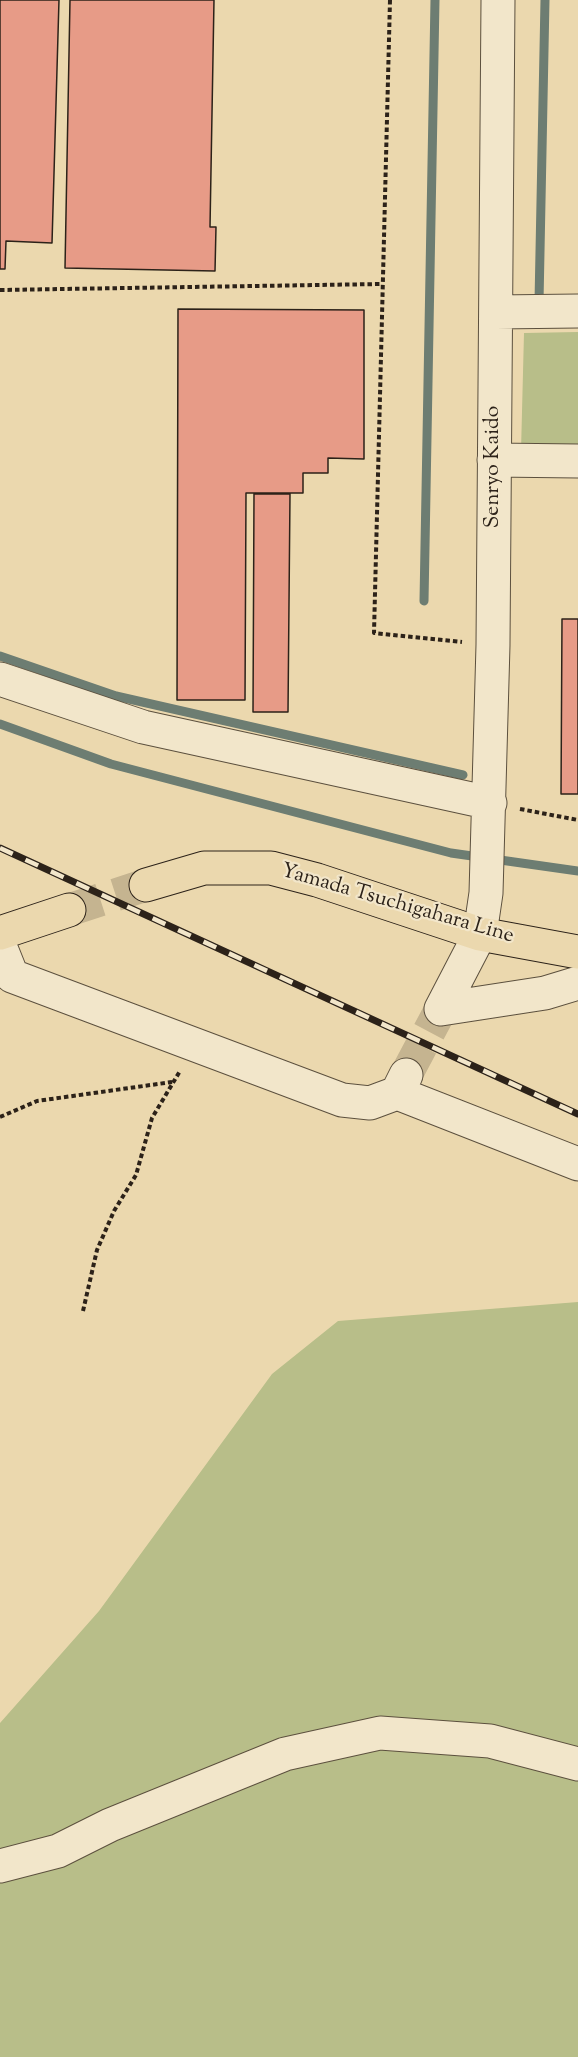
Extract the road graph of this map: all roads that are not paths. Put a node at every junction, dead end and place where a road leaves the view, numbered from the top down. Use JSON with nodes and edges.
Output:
{"nodes":[{"id":1,"x":498,"y":0,"type":"edge"},
{"id":2,"x":578,"y":311,"type":"edge"},
{"id":3,"x":495,"y":312,"type":"junction"},
{"id":4,"x":494,"y":460,"type":"junction"},
{"id":5,"x":578,"y":461,"type":"edge"},
{"id":6,"x":0,"y":679,"type":"edge"},
{"id":7,"x":490,"y":813,"type":"junction"},
{"id":8,"x":146,"y":885,"type":"tunnel mouth"},
{"id":9,"x":69,"y":910,"type":"tunnel mouth"},
{"id":10,"x":0,"y":933,"type":"edge"},
{"id":11,"x":480,"y":934,"type":"junction"},
{"id":12,"x":0,"y":946,"type":"edge"},
{"id":13,"x":578,"y":952,"type":"edge"},
{"id":14,"x":578,"y":983,"type":"edge"},
{"id":15,"x":578,"y":1164,"type":"edge"},
{"id":16,"x":578,"y":1764,"type":"edge"},
{"id":17,"x":0,"y":1866,"type":"edge"}],
"edges":[{"from":1,"to":3,"type":"street","name":"Senryo Kaido"},
{"from":2,"to":3,"type":"street"},
{"from":3,"to":4,"type":"street","name":"Senryo Kaido"},
{"from":4,"to":5,"type":"street"},
{"from":4,"to":7,"type":"street","name":"Senryo Kaido"},
{"from":6,"to":7,"type":"street"},
{"from":7,"to":11,"type":"street","name":"Senryo Kaido"},
{"from":8,"to":11,"type":"main road","name":"Yamada Tsuchigahara Line"},
{"from":9,"to":10,"type":"main road"},
{"from":11,"to":13,"type":"main road","name":"Yamada Tsuchigahara Line"},
{"from":11,"to":14,"type":"street","name":"Senryo Kaido"},
{"from":12,"to":15,"type":"street"},
{"from":16,"to":17,"type":"street"}]}
